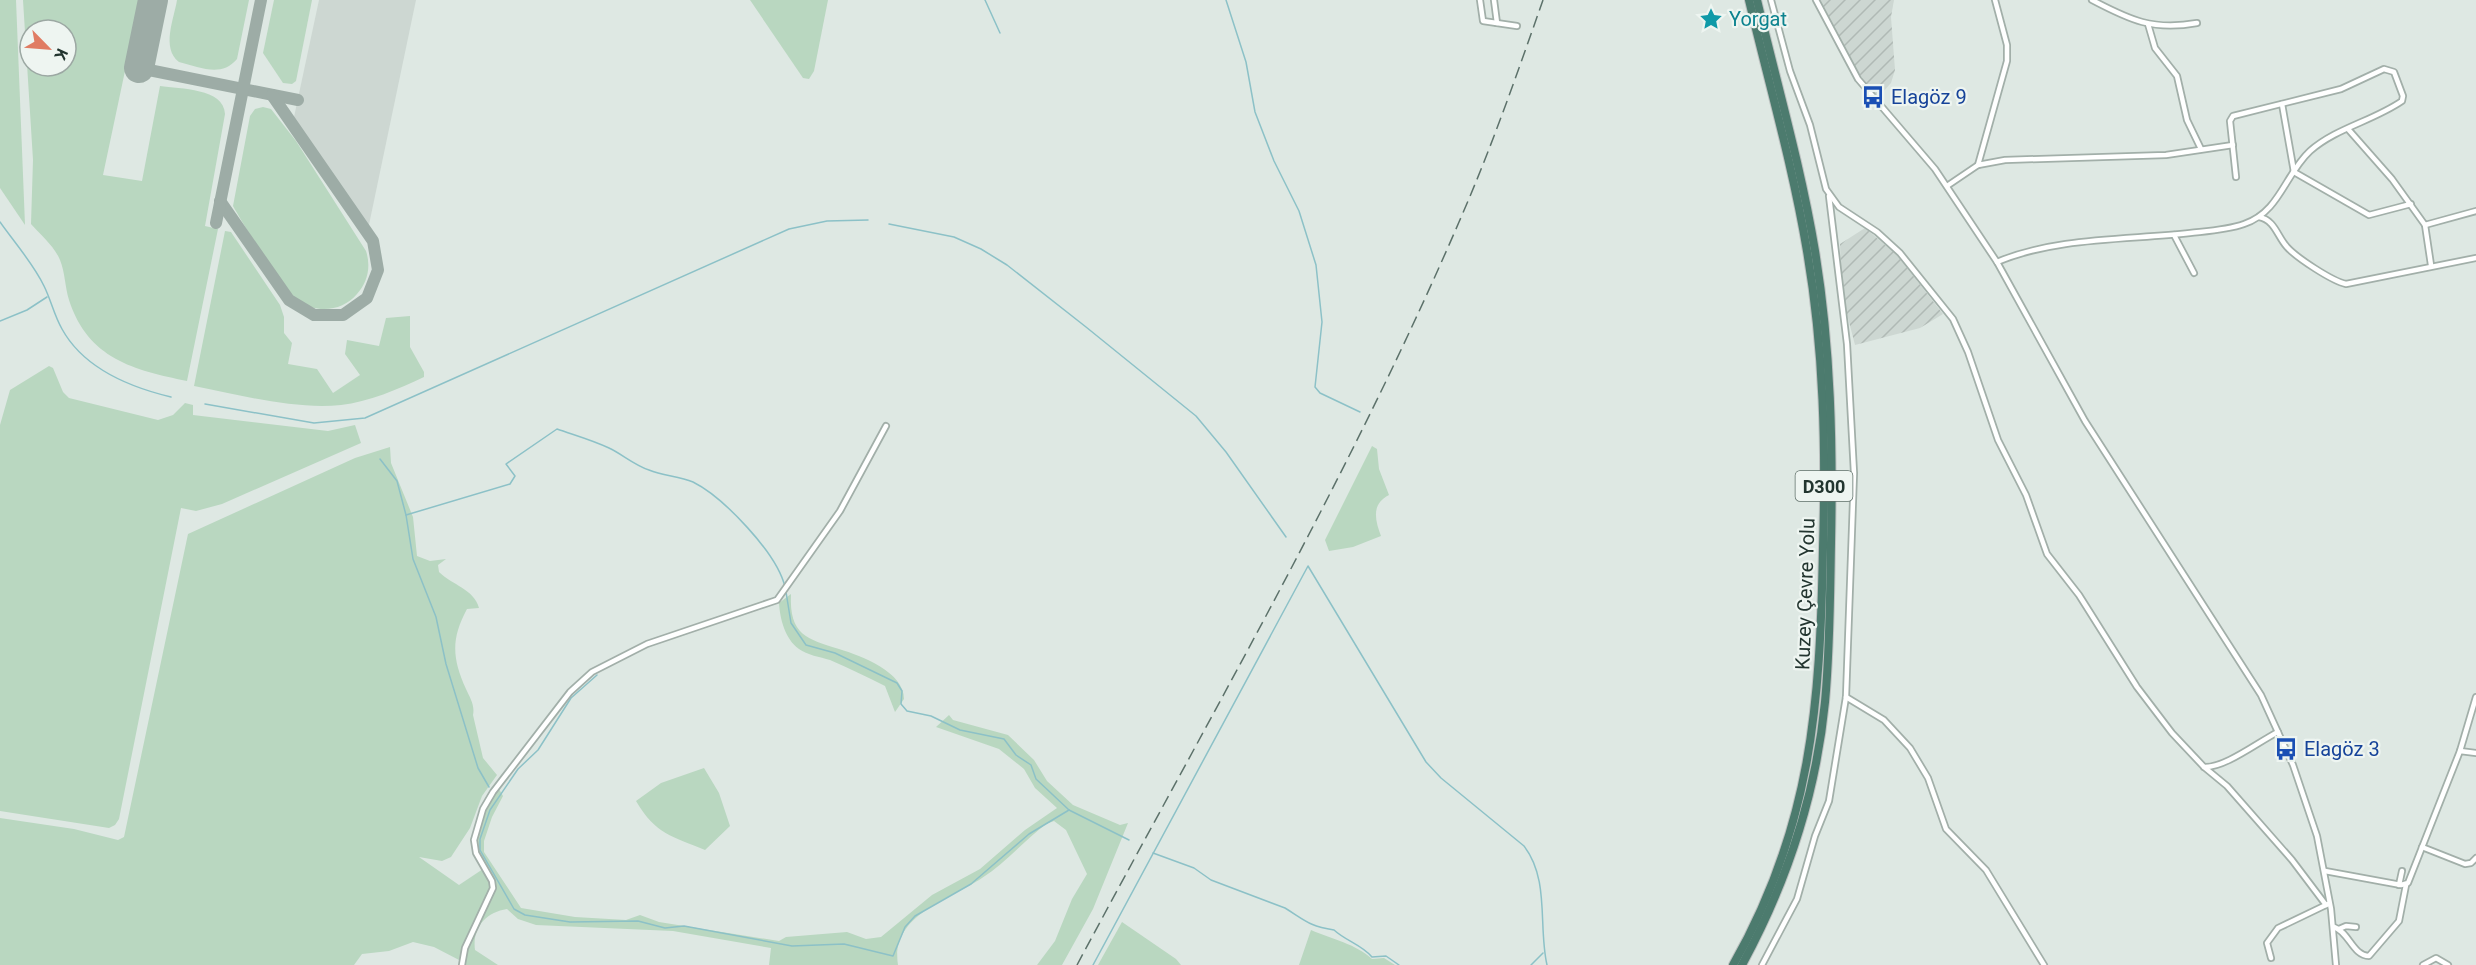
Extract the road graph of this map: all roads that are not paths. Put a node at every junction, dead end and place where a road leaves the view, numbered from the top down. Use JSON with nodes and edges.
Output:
{"nodes":[{"id":1,"x":1480,"y":0,"type":"edge"},
{"id":2,"x":1494,"y":0,"type":"edge"},
{"id":3,"x":1749,"y":0,"type":"edge"},
{"id":4,"x":1757,"y":0,"type":"edge"},
{"id":5,"x":1771,"y":0,"type":"edge"},
{"id":6,"x":1816,"y":0,"type":"edge"},
{"id":7,"x":1995,"y":0,"type":"edge"},
{"id":8,"x":2092,"y":0,"type":"edge"},
{"id":9,"x":1497,"y":23,"type":"junction"},
{"id":10,"x":2197,"y":23,"type":"dead end"},
{"id":11,"x":2148,"y":24,"type":"junction"},
{"id":12,"x":1517,"y":26,"type":"dead end"},
{"id":13,"x":2282,"y":104,"type":"junction"},
{"id":14,"x":2348,"y":129,"type":"junction"},
{"id":15,"x":2233,"y":145,"type":"junction"},
{"id":16,"x":2201,"y":149,"type":"junction"},
{"id":17,"x":1978,"y":165,"type":"junction"},
{"id":18,"x":2294,"y":172,"type":"junction"},
{"id":19,"x":2236,"y":177,"type":"dead end"},
{"id":20,"x":1947,"y":186,"type":"junction"},
{"id":21,"x":1829,"y":194,"type":"junction"},
{"id":22,"x":2411,"y":204,"type":"junction"},
{"id":23,"x":2476,"y":211,"type":"edge"},
{"id":24,"x":2258,"y":217,"type":"junction"},
{"id":25,"x":2425,"y":225,"type":"junction"},
{"id":26,"x":2174,"y":235,"type":"junction"},
{"id":27,"x":2476,"y":258,"type":"edge"},
{"id":28,"x":1997,"y":262,"type":"junction"},
{"id":29,"x":2431,"y":266,"type":"junction"},
{"id":30,"x":2194,"y":273,"type":"dead end"},
{"id":31,"x":886,"y":426,"type":"dead end"},
{"id":32,"x":1846,"y":696,"type":"junction"},
{"id":33,"x":2476,"y":697,"type":"edge"},
{"id":34,"x":2278,"y":732,"type":"junction"},
{"id":35,"x":2460,"y":751,"type":"junction"},
{"id":36,"x":2476,"y":753,"type":"edge"},
{"id":37,"x":2204,"y":767,"type":"junction"},
{"id":38,"x":2422,"y":847,"type":"junction"},
{"id":39,"x":2476,"y":858,"type":"edge"},
{"id":40,"x":2325,"y":871,"type":"junction"},
{"id":41,"x":2402,"y":871,"type":"dead end"},
{"id":42,"x":2399,"y":885,"type":"junction"},
{"id":43,"x":2406,"y":885,"type":"junction"},
{"id":44,"x":2328,"y":904,"type":"junction"},
{"id":45,"x":2356,"y":927,"type":"dead end"},
{"id":46,"x":2337,"y":928,"type":"junction"},
{"id":47,"x":2271,"y":958,"type":"dead end"},
{"id":48,"x":462,"y":965,"type":"edge"},
{"id":49,"x":1733,"y":965,"type":"edge"},
{"id":50,"x":1742,"y":965,"type":"edge"},
{"id":51,"x":1762,"y":965,"type":"edge"},
{"id":52,"x":2044,"y":965,"type":"edge"},
{"id":53,"x":2336,"y":965,"type":"edge"},
{"id":54,"x":2423,"y":965,"type":"edge"},
{"id":55,"x":2448,"y":965,"type":"edge"}],
"edges":[{"from":1,"to":9,"type":"street"},
{"from":2,"to":9,"type":"street"},
{"from":3,"to":49,"type":"highway","name":"Kuzey Çevre Yolu","number":"D300"},
{"from":4,"to":50,"type":"highway","name":"Kuzey Çevre Yolu","number":"D300"},
{"from":5,"to":21,"type":"street"},
{"from":6,"to":20,"type":"street"},
{"from":7,"to":17,"type":"street"},
{"from":8,"to":11,"type":"street"},
{"from":9,"to":12,"type":"street"},
{"from":10,"to":11,"type":"street"},
{"from":11,"to":16,"type":"street"},
{"from":13,"to":14,"type":"street"},
{"from":13,"to":15,"type":"street"},
{"from":13,"to":18,"type":"street"},
{"from":14,"to":18,"type":"street"},
{"from":14,"to":22,"type":"street"},
{"from":15,"to":16,"type":"street"},
{"from":15,"to":19,"type":"street"},
{"from":16,"to":17,"type":"street"},
{"from":17,"to":20,"type":"street"},
{"from":18,"to":22,"type":"street"},
{"from":18,"to":24,"type":"street"},
{"from":20,"to":28,"type":"street"},
{"from":21,"to":32,"type":"street"},
{"from":21,"to":37,"type":"street"},
{"from":22,"to":25,"type":"street"},
{"from":23,"to":25,"type":"street"},
{"from":24,"to":26,"type":"street"},
{"from":24,"to":29,"type":"street"},
{"from":25,"to":29,"type":"street"},
{"from":26,"to":28,"type":"street"},
{"from":26,"to":30,"type":"street"},
{"from":27,"to":29,"type":"street"},
{"from":28,"to":34,"type":"street"},
{"from":31,"to":48,"type":"street"},
{"from":32,"to":51,"type":"street"},
{"from":32,"to":52,"type":"street"},
{"from":33,"to":35,"type":"street"},
{"from":34,"to":37,"type":"street"},
{"from":34,"to":40,"type":"street"},
{"from":35,"to":36,"type":"street"},
{"from":35,"to":38,"type":"street"},
{"from":37,"to":44,"type":"street"},
{"from":38,"to":39,"type":"street"},
{"from":38,"to":43,"type":"street"},
{"from":40,"to":42,"type":"street"},
{"from":40,"to":44,"type":"street"},
{"from":41,"to":42,"type":"street"},
{"from":42,"to":43,"type":"street"},
{"from":43,"to":46,"type":"street"},
{"from":44,"to":46,"type":"street"},
{"from":44,"to":47,"type":"street"},
{"from":45,"to":46,"type":"street"},
{"from":46,"to":53,"type":"street"},
{"from":54,"to":55,"type":"street"}]}
